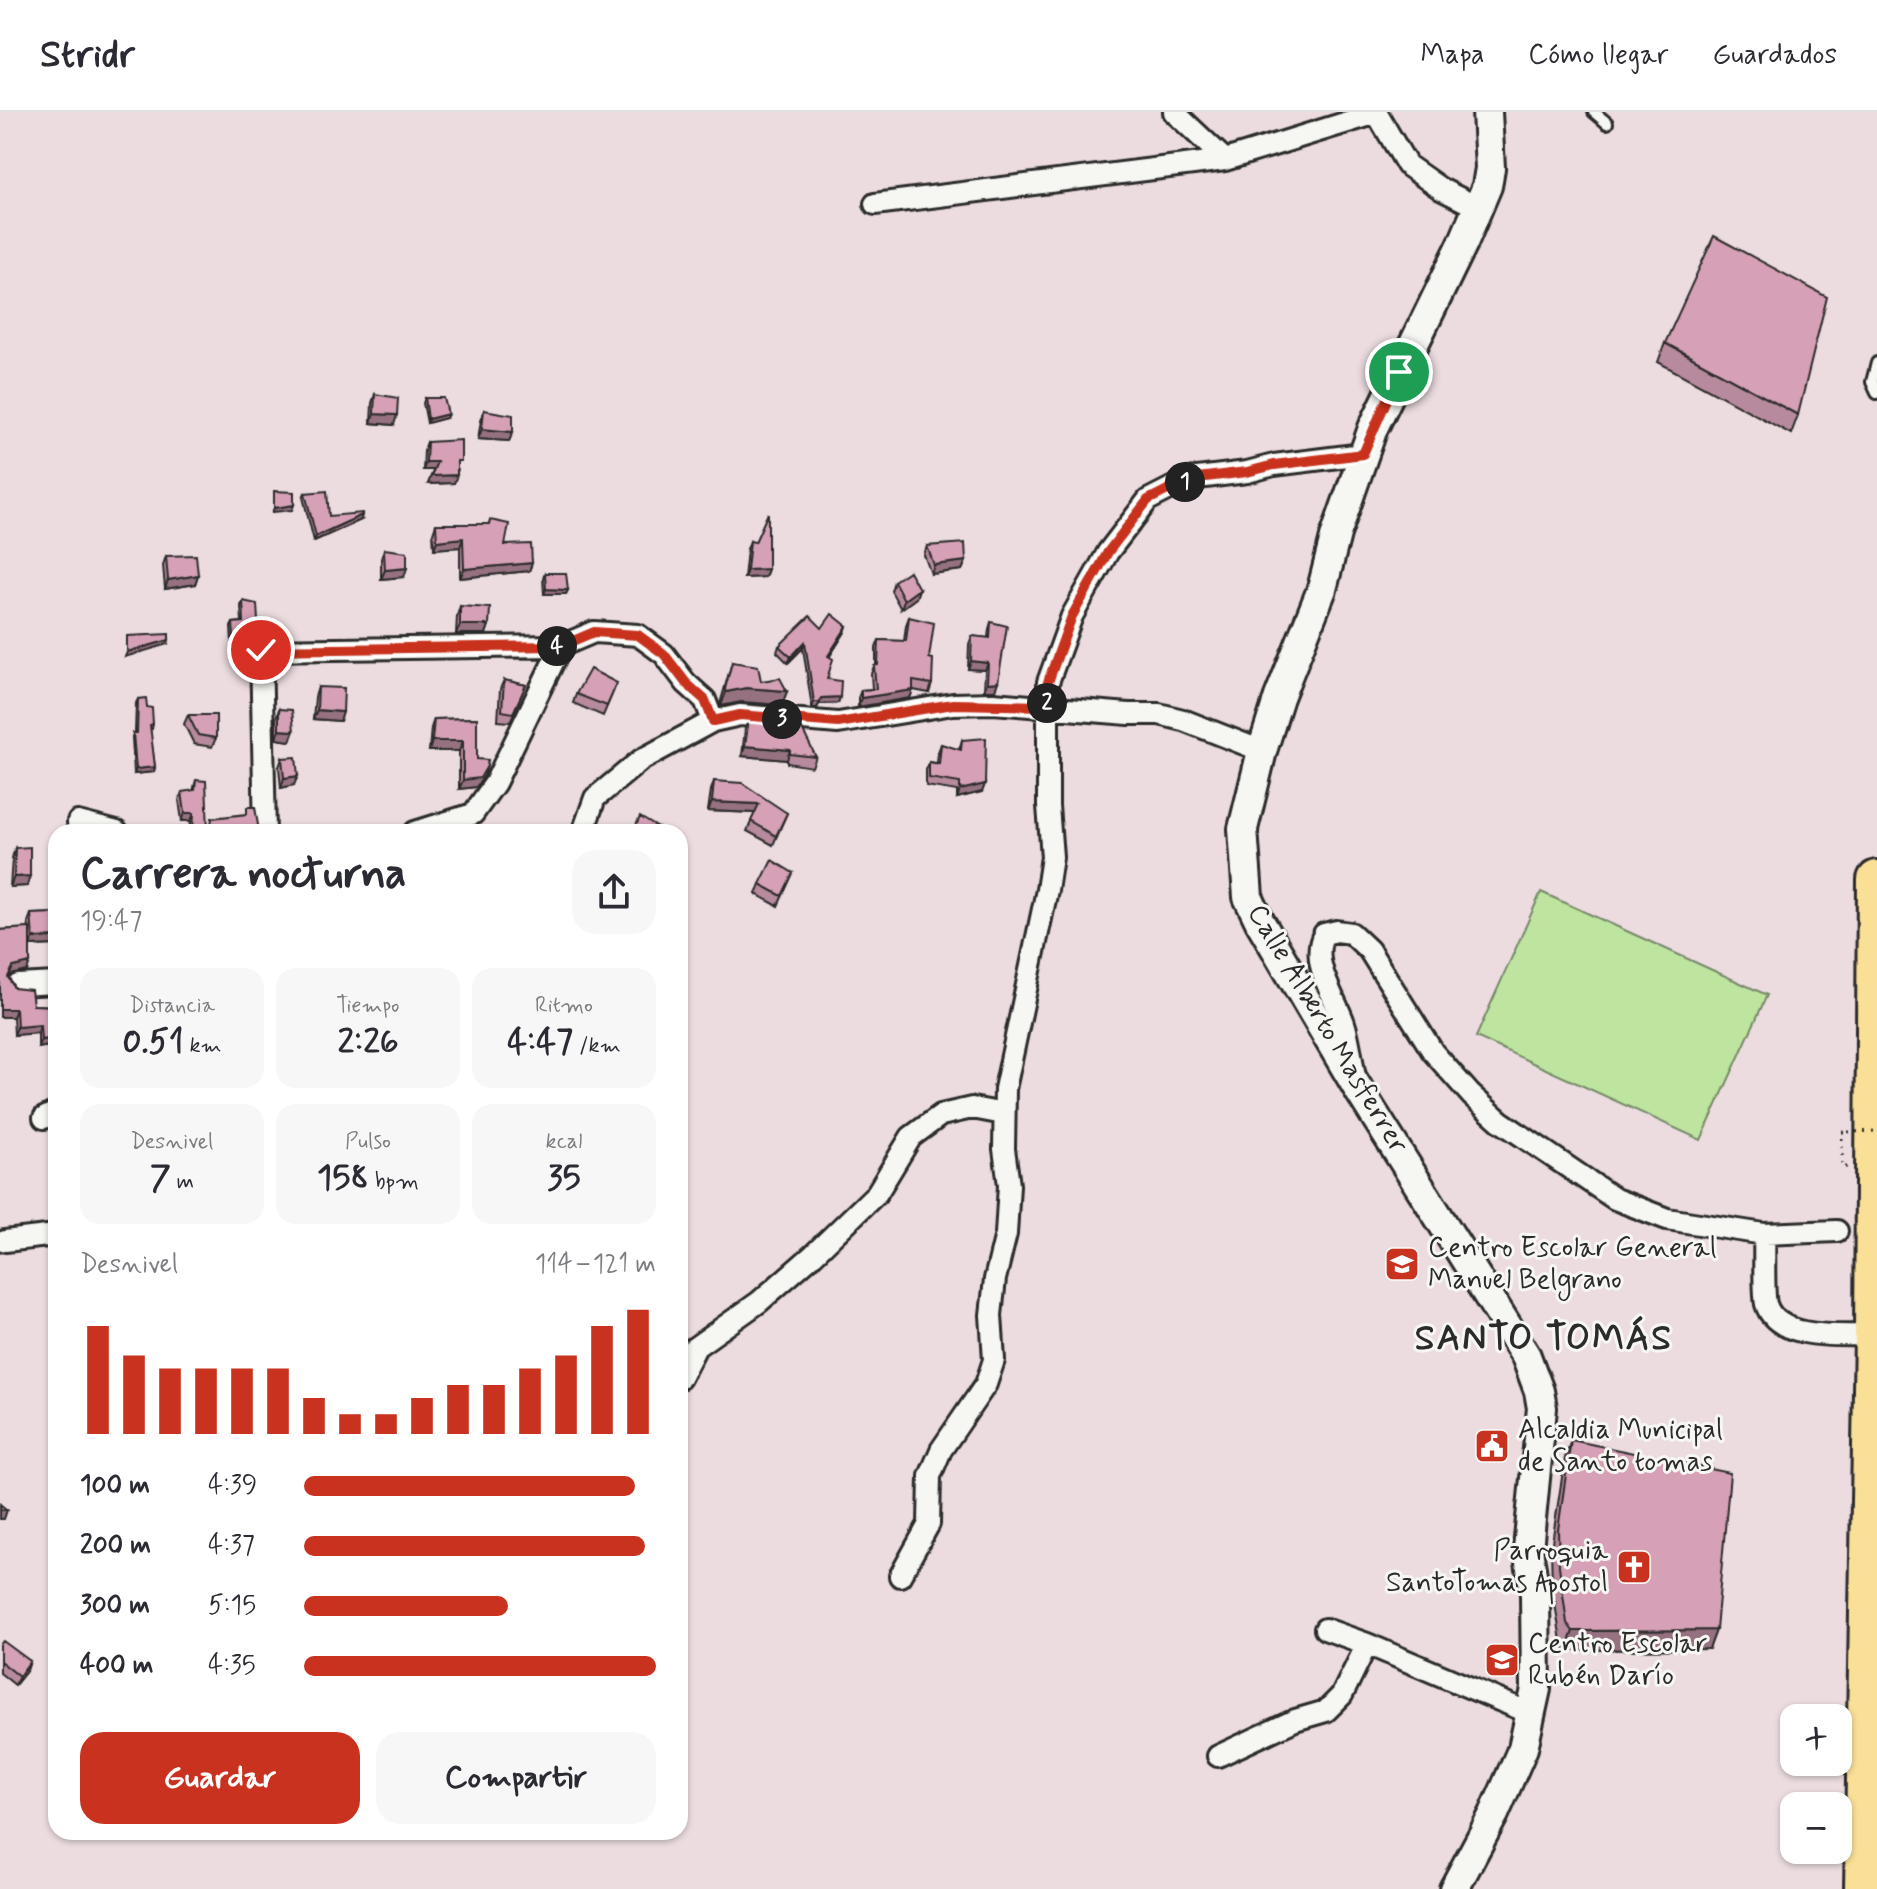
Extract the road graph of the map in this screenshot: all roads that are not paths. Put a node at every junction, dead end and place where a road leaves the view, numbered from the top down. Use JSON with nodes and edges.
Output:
{"nodes":[{"id":1,"x":1174,"y":112,"type":"edge"},
{"id":2,"x":1487,"y":112,"type":"edge"},
{"id":3,"x":1594,"y":112,"type":"edge"},
{"id":4,"x":1376,"y":113,"type":"edge"},
{"id":5,"x":1607,"y":123,"type":"dead end"},
{"id":6,"x":1225,"y":160,"type":"junction"},
{"id":7,"x":875,"y":204,"type":"dead end"},
{"id":8,"x":1479,"y":208,"type":"junction"},
{"id":9,"x":1877,"y":363,"type":"edge"},
{"id":10,"x":1877,"y":393,"type":"edge"},
{"id":11,"x":1363,"y":454,"type":"junction"},
{"id":12,"x":561,"y":646,"type":"junction"},
{"id":13,"x":1047,"y":706,"type":"junction"},
{"id":14,"x":713,"y":721,"type":"junction"},
{"id":15,"x":1262,"y":751,"type":"junction"},
{"id":16,"x":265,"y":824,"type":"edge"},
{"id":17,"x":441,"y":824,"type":"edge"},
{"id":18,"x":586,"y":824,"type":"edge"},
{"id":19,"x":1877,"y":880,"type":"edge"},
{"id":20,"x":48,"y":983,"type":"edge"},
{"id":21,"x":18,"y":985,"type":"edge"},
{"id":22,"x":1357,"y":1087,"type":"junction"},
{"id":23,"x":1004,"y":1114,"type":"junction"},
{"id":24,"x":1837,"y":1231,"type":"dead end"},
{"id":25,"x":1764,"y":1234,"type":"junction"},
{"id":26,"x":48,"y":1236,"type":"edge"},
{"id":27,"x":5,"y":1241,"type":"dead end"},
{"id":28,"x":1874,"y":1335,"type":"junction"},
{"id":29,"x":688,"y":1352,"type":"edge"},
{"id":30,"x":900,"y":1576,"type":"dead end"},
{"id":31,"x":1325,"y":1629,"type":"dead end"},
{"id":32,"x":1367,"y":1644,"type":"junction"},
{"id":33,"x":1532,"y":1714,"type":"junction"},
{"id":34,"x":1218,"y":1756,"type":"dead end"},
{"id":35,"x":1454,"y":1889,"type":"edge"},
{"id":36,"x":1864,"y":1889,"type":"edge"}],
"edges":[{"from":1,"to":6,"type":"street"},
{"from":2,"to":8,"type":"main road","name":"Calle Alberto Masferrer"},
{"from":3,"to":5,"type":"lane"},
{"from":4,"to":6,"type":"street"},
{"from":4,"to":8,"type":"street"},
{"from":6,"to":7,"type":"street"},
{"from":8,"to":11,"type":"main road","name":"Calle Alberto Masferrer"},
{"from":9,"to":10,"type":"lane"},
{"from":11,"to":13,"type":"street"},
{"from":11,"to":15,"type":"main road","name":"Calle Alberto Masferrer"},
{"from":12,"to":14,"type":"street"},
{"from":12,"to":16,"type":"street"},
{"from":12,"to":17,"type":"street"},
{"from":13,"to":14,"type":"street"},
{"from":13,"to":15,"type":"street"},
{"from":13,"to":23,"type":"street"},
{"from":14,"to":18,"type":"street"},
{"from":15,"to":22,"type":"main road","name":"Calle Alberto Masferrer"},
{"from":19,"to":28,"type":"highway"},
{"from":20,"to":21,"type":"street"},
{"from":22,"to":25,"type":"street"},
{"from":22,"to":33,"type":"main road","name":"Calle Alberto Masferrer"},
{"from":23,"to":29,"type":"street"},
{"from":23,"to":30,"type":"street"},
{"from":24,"to":25,"type":"street"},
{"from":25,"to":28,"type":"street"},
{"from":26,"to":27,"type":"street"},
{"from":28,"to":36,"type":"highway"},
{"from":31,"to":32,"type":"street"},
{"from":32,"to":33,"type":"street"},
{"from":32,"to":34,"type":"street"},
{"from":33,"to":35,"type":"main road","name":"Calle Alberto Masferrer"}]}
